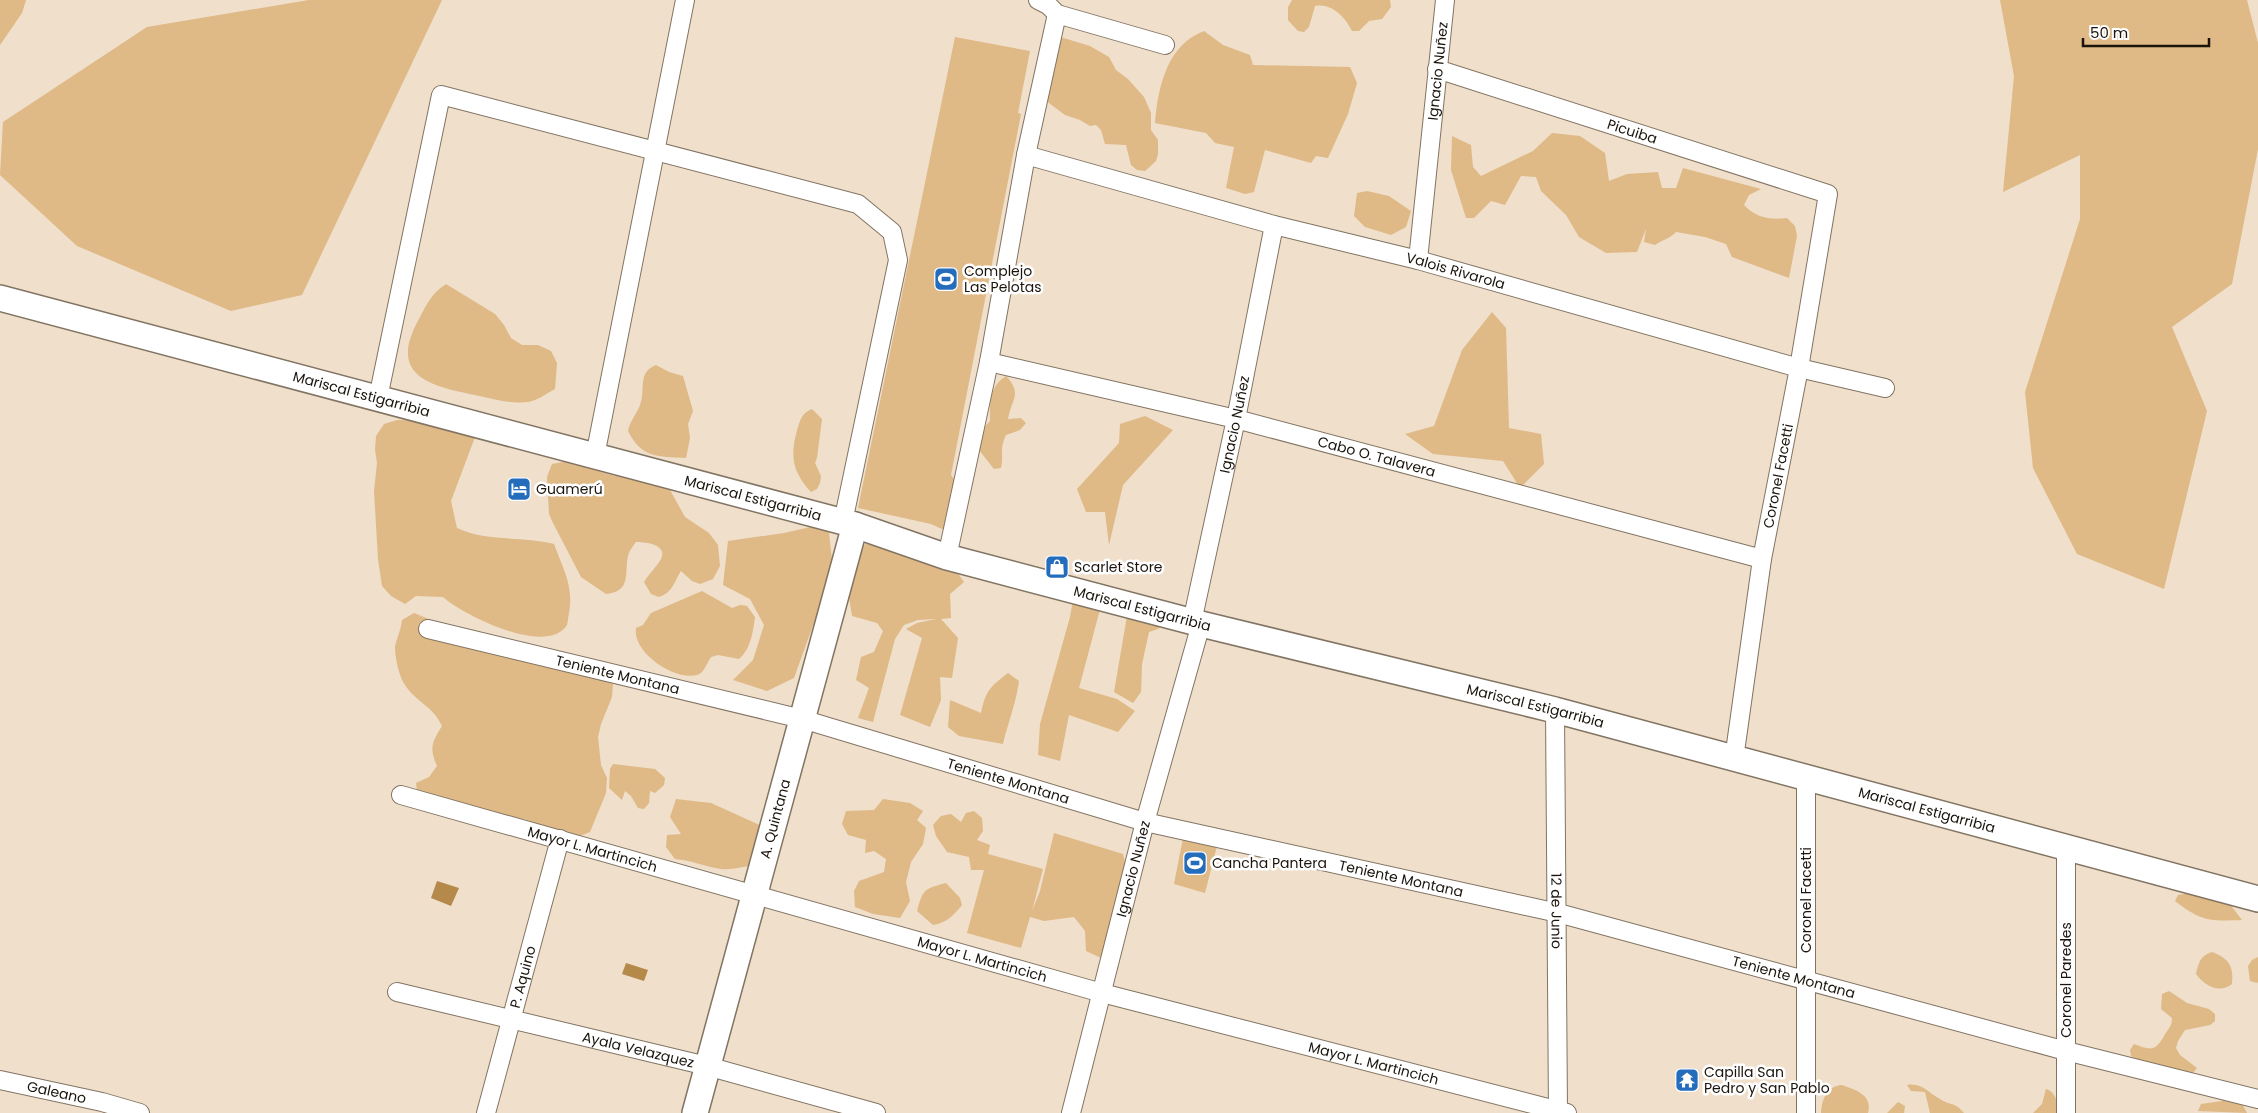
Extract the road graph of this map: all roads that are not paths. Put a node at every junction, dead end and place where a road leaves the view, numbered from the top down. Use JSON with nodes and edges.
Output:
{"nodes":[{"id":1,"x":685,"y":0,"type":"edge"},
{"id":2,"x":1038,"y":0,"type":"edge"},
{"id":3,"x":1445,"y":0,"type":"edge"},
{"id":4,"x":1058,"y":14,"type":"junction"},
{"id":5,"x":1165,"y":45,"type":"dead end"},
{"id":6,"x":1437,"y":69,"type":"junction"},
{"id":7,"x":656,"y":151,"type":"junction"},
{"id":8,"x":1026,"y":155,"type":"junction"},
{"id":9,"x":1828,"y":194,"type":"joint"},
{"id":10,"x":1274,"y":225,"type":"junction"},
{"id":11,"x":1418,"y":260,"type":"junction"},
{"id":12,"x":0,"y":298,"type":"edge"},
{"id":13,"x":988,"y":362,"type":"junction"},
{"id":14,"x":1799,"y":368,"type":"junction"},
{"id":15,"x":1885,"y":388,"type":"dead end"},
{"id":16,"x":378,"y":398,"type":"junction"},
{"id":17,"x":1236,"y":419,"type":"junction"},
{"id":18,"x":595,"y":456,"type":"junction"},
{"id":19,"x":849,"y":523,"type":"junction"},
{"id":20,"x":947,"y":557,"type":"junction"},
{"id":21,"x":1762,"y":559,"type":"junction"},
{"id":22,"x":1196,"y":623,"type":"junction"},
{"id":23,"x":428,"y":629,"type":"dead end"},
{"id":24,"x":1555,"y":710,"type":"junction"},
{"id":25,"x":802,"y":719,"type":"junction"},
{"id":26,"x":1734,"y":759,"type":"junction"},
{"id":27,"x":1806,"y":778,"type":"junction"},
{"id":28,"x":401,"y":794,"type":"dead end"},
{"id":29,"x":1145,"y":822,"type":"junction"},
{"id":30,"x":560,"y":839,"type":"junction"},
{"id":31,"x":2066,"y":847,"type":"junction"},
{"id":32,"x":754,"y":894,"type":"junction"},
{"id":33,"x":2258,"y":899,"type":"edge"},
{"id":34,"x":1558,"y":913,"type":"junction"},
{"id":35,"x":1806,"y":982,"type":"junction"},
{"id":36,"x":397,"y":992,"type":"dead end"},
{"id":37,"x":1102,"y":993,"type":"junction"},
{"id":38,"x":511,"y":1019,"type":"junction"},
{"id":39,"x":2066,"y":1051,"type":"junction"},
{"id":40,"x":707,"y":1066,"type":"junction"},
{"id":41,"x":0,"y":1080,"type":"edge"},
{"id":42,"x":2258,"y":1099,"type":"edge"},
{"id":43,"x":101,"y":1108,"type":"edge"},
{"id":44,"x":1561,"y":1112,"type":"edge"},
{"id":45,"x":140,"y":1113,"type":"edge"},
{"id":46,"x":486,"y":1113,"type":"edge"},
{"id":47,"x":694,"y":1113,"type":"edge"},
{"id":48,"x":876,"y":1113,"type":"edge"},
{"id":49,"x":1071,"y":1113,"type":"edge"},
{"id":50,"x":1806,"y":1113,"type":"edge"},
{"id":51,"x":2066,"y":1113,"type":"edge"}],
"edges":[{"from":1,"to":7,"type":"street"},
{"from":2,"to":4,"type":"street"},
{"from":3,"to":6,"type":"street","name":"Ignacio Nuñez"},
{"from":4,"to":5,"type":"street"},
{"from":4,"to":8,"type":"street"},
{"from":6,"to":9,"type":"street","name":"Picuiba"},
{"from":6,"to":11,"type":"street","name":"Ignacio Nuñez"},
{"from":7,"to":16,"type":"street"},
{"from":7,"to":18,"type":"street"},
{"from":7,"to":19,"type":"street"},
{"from":8,"to":10,"type":"street","name":"Valois Rivarola"},
{"from":8,"to":13,"type":"street"},
{"from":9,"to":14,"type":"street","name":"Coronel Facetti"},
{"from":10,"to":11,"type":"street","name":"Valois Rivarola"},
{"from":10,"to":17,"type":"street","name":"Ignacio Nuñez"},
{"from":11,"to":14,"type":"street","name":"Valois Rivarola"},
{"from":12,"to":16,"type":"street","name":"Mariscal Estigarribia"},
{"from":13,"to":17,"type":"street","name":"Cabo O. Talavera"},
{"from":13,"to":20,"type":"street"},
{"from":14,"to":15,"type":"street","name":"Valois Rivarola"},
{"from":14,"to":21,"type":"street","name":"Coronel Facetti"},
{"from":16,"to":18,"type":"street","name":"Mariscal Estigarribia"},
{"from":17,"to":21,"type":"street","name":"Cabo O. Talavera"},
{"from":17,"to":22,"type":"street","name":"Ignacio Nuñez"},
{"from":18,"to":19,"type":"street","name":"Mariscal Estigarribia"},
{"from":19,"to":20,"type":"street","name":"Mariscal Estigarribia"},
{"from":19,"to":25,"type":"street","name":"A. Quintana"},
{"from":20,"to":22,"type":"street","name":"Mariscal Estigarribia"},
{"from":21,"to":26,"type":"street","name":"Coronel Facetti"},
{"from":22,"to":24,"type":"street","name":"Mariscal Estigarribia"},
{"from":22,"to":29,"type":"street","name":"Ignacio Nuñez"},
{"from":23,"to":25,"type":"street","name":"Teniente Montana"},
{"from":24,"to":26,"type":"street","name":"Mariscal Estigarribia"},
{"from":24,"to":34,"type":"street","name":"12 de Junio"},
{"from":25,"to":29,"type":"street","name":"Teniente Montana"},
{"from":25,"to":32,"type":"street","name":"A. Quintana"},
{"from":26,"to":27,"type":"street","name":"Mariscal Estigarribia"},
{"from":27,"to":31,"type":"street","name":"Mariscal Estigarribia"},
{"from":27,"to":35,"type":"street","name":"Coronel Facetti"},
{"from":28,"to":30,"type":"street","name":"Mayor L. Martincich"},
{"from":29,"to":34,"type":"street","name":"Teniente Montana"},
{"from":29,"to":37,"type":"street","name":"Ignacio Nuñez"},
{"from":30,"to":32,"type":"street","name":"Mayor L. Martincich"},
{"from":30,"to":38,"type":"street","name":"P. Aquino"},
{"from":31,"to":33,"type":"street","name":"Mariscal Estigarribia"},
{"from":31,"to":39,"type":"street","name":"Coronel Paredes"},
{"from":32,"to":37,"type":"street","name":"Mayor L. Martincich"},
{"from":32,"to":40,"type":"street","name":"A. Quintana"},
{"from":34,"to":35,"type":"street","name":"Teniente Montana"},
{"from":34,"to":44,"type":"street","name":"12 de Junio"},
{"from":35,"to":39,"type":"street","name":"Teniente Montana"},
{"from":35,"to":50,"type":"street","name":"Coronel Facetti"},
{"from":36,"to":38,"type":"street","name":"Ayala Velazquez"},
{"from":37,"to":44,"type":"street","name":"Mayor L. Martincich"},
{"from":37,"to":49,"type":"street","name":"Ignacio Nuñez"},
{"from":38,"to":40,"type":"street","name":"Ayala Velazquez"},
{"from":38,"to":46,"type":"street","name":"P. Aquino"},
{"from":39,"to":42,"type":"street","name":"Teniente Montana"},
{"from":39,"to":51,"type":"street","name":"Coronel Paredes"},
{"from":40,"to":47,"type":"street","name":"A. Quintana"},
{"from":40,"to":48,"type":"street","name":"Ayala Velazquez"},
{"from":41,"to":43,"type":"street","name":"Galeano"},
{"from":43,"to":45,"type":"street","name":"Galeano"}]}
